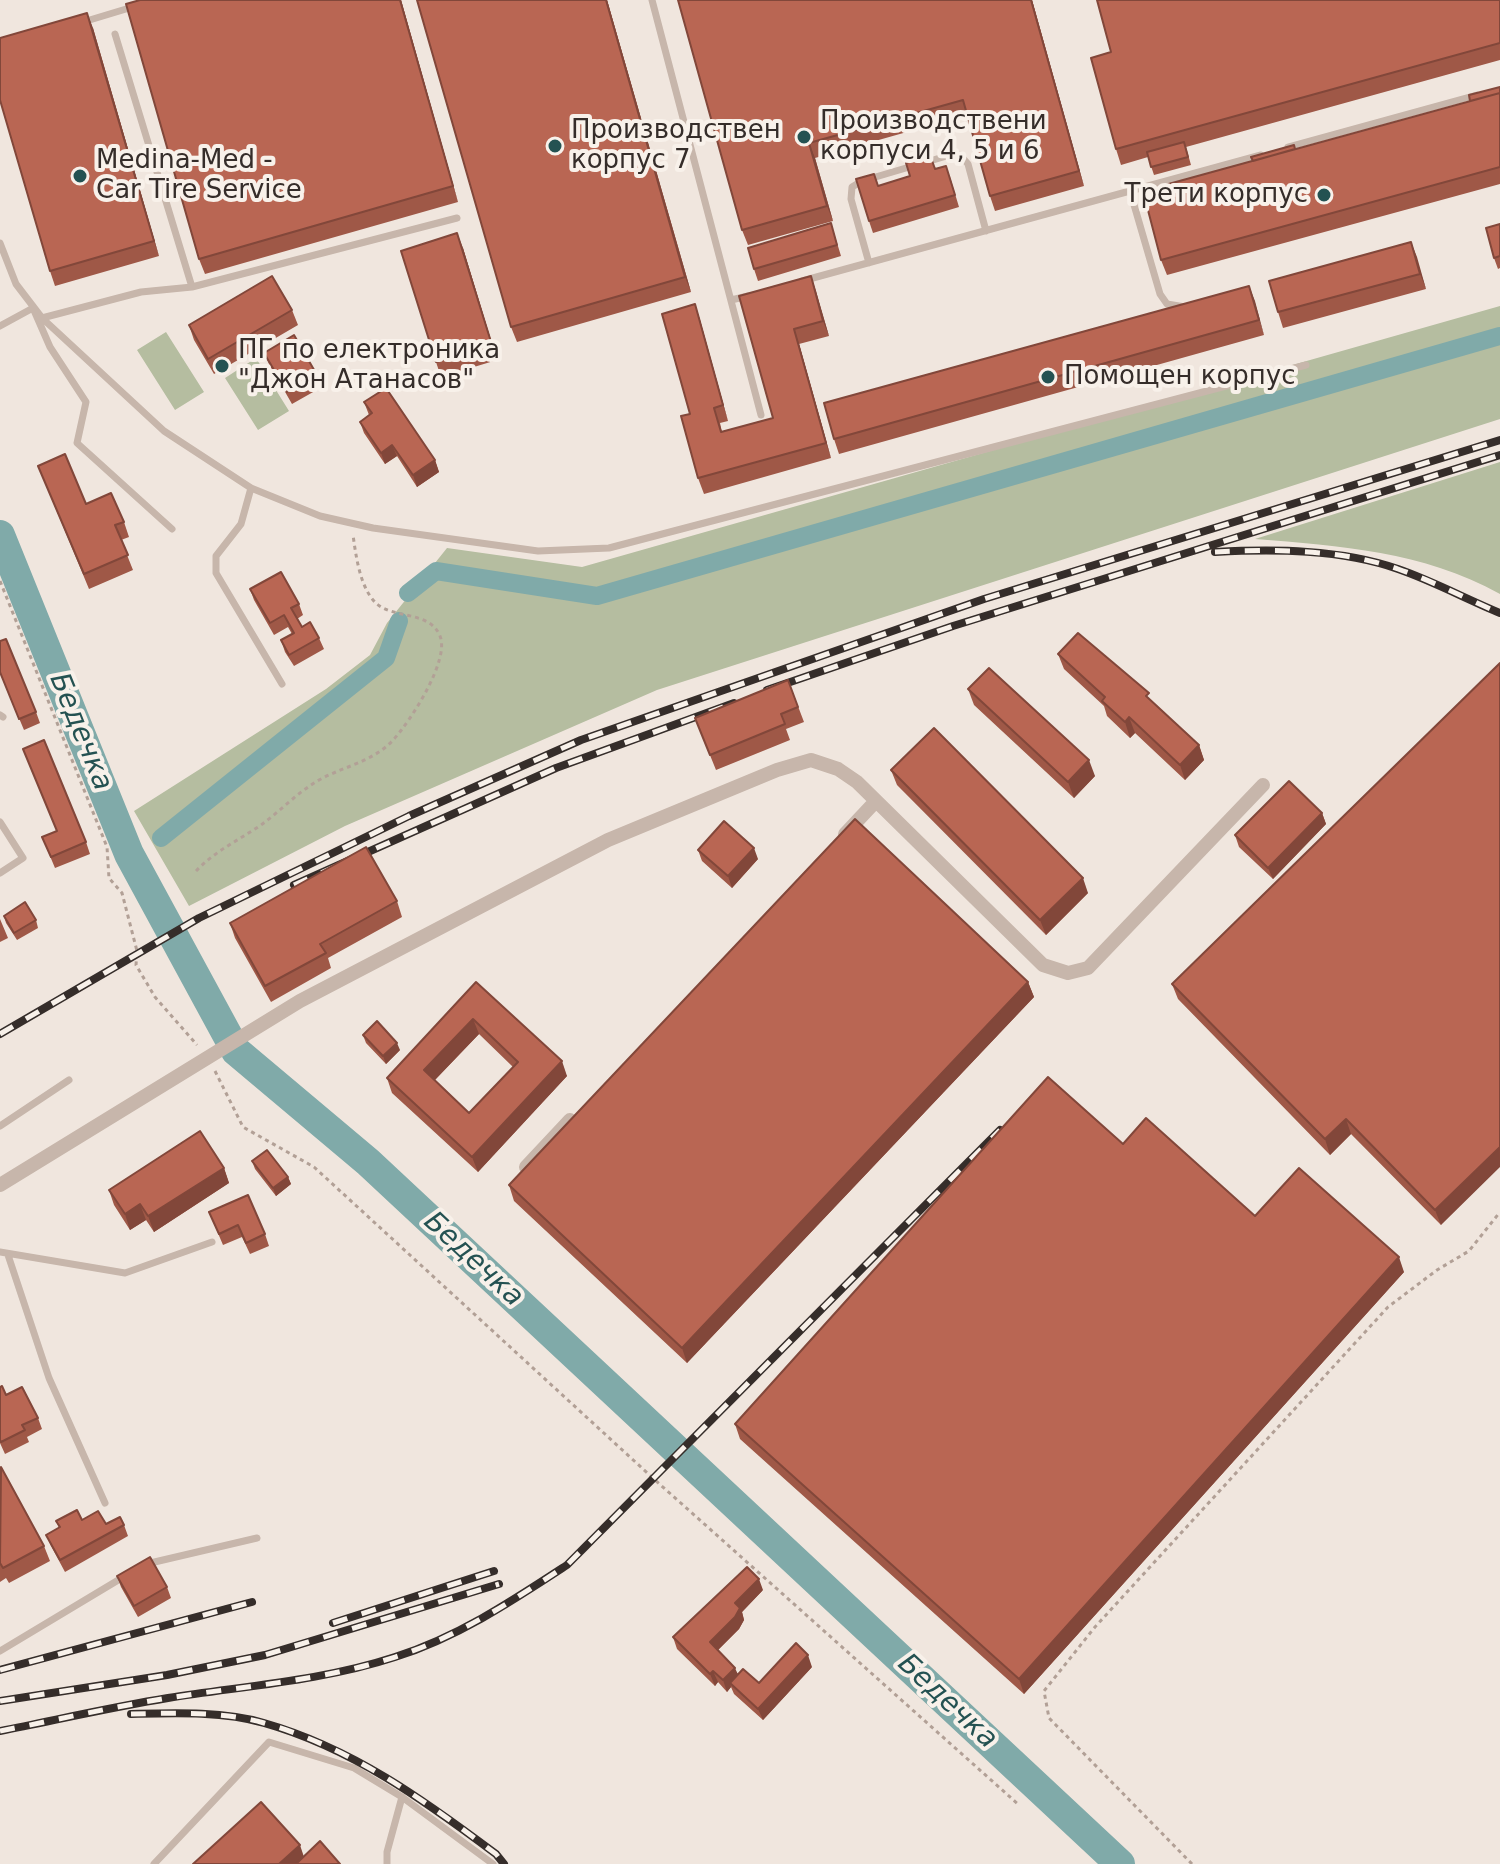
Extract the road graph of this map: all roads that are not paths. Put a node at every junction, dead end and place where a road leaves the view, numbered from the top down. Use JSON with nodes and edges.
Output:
{"nodes":[{"id":1,"x":652,"y":0,"type":"edge"},
{"id":2,"x":143,"y":4,"type":"edge"},
{"id":3,"x":72,"y":25,"type":"edge"},
{"id":4,"x":115,"y":34,"type":"dead end"},
{"id":5,"x":1485,"y":93,"type":"edge"},
{"id":6,"x":1130,"y":191,"type":"junction"},
{"id":7,"x":457,"y":218,"type":"dead end"},
{"id":8,"x":986,"y":231,"type":"junction"},
{"id":9,"x":0,"y":243,"type":"edge"},
{"id":10,"x":869,"y":263,"type":"junction"},
{"id":11,"x":792,"y":284,"type":"edge"},
{"id":12,"x":192,"y":287,"type":"junction"},
{"id":13,"x":761,"y":292,"type":"edge"},
{"id":14,"x":731,"y":300,"type":"junction"},
{"id":15,"x":1197,"y":304,"type":"edge"},
{"id":16,"x":33,"y":308,"type":"junction"},
{"id":17,"x":42,"y":318,"type":"junction"},
{"id":18,"x":0,"y":326,"type":"edge"},
{"id":19,"x":1306,"y":365,"type":"dead end"},
{"id":20,"x":761,"y":415,"type":"dead end"},
{"id":21,"x":251,"y":488,"type":"junction"},
{"id":22,"x":172,"y":529,"type":"dead end"},
{"id":23,"x":282,"y":684,"type":"dead end"},
{"id":24,"x":1263,"y":785,"type":"dead end"},
{"id":25,"x":875,"y":802,"type":"junction"},
{"id":26,"x":0,"y":822,"type":"edge"},
{"id":27,"x":831,"y":848,"type":"edge"},
{"id":28,"x":0,"y":873,"type":"edge"},
{"id":29,"x":69,"y":1080,"type":"dead end"},
{"id":30,"x":580,"y":1110,"type":"edge"},
{"id":31,"x":0,"y":1126,"type":"edge"},
{"id":32,"x":526,"y":1167,"type":"edge"},
{"id":33,"x":0,"y":1185,"type":"edge"},
{"id":34,"x":212,"y":1242,"type":"dead end"},
{"id":35,"x":4,"y":1254,"type":"edge"},
{"id":36,"x":105,"y":1503,"type":"dead end"},
{"id":37,"x":257,"y":1538,"type":"dead end"},
{"id":38,"x":0,"y":1651,"type":"edge"},
{"id":39,"x":402,"y":1797,"type":"junction"},
{"id":40,"x":154,"y":1864,"type":"edge"},
{"id":41,"x":387,"y":1864,"type":"edge"},
{"id":42,"x":493,"y":1864,"type":"edge"}],
"edges":[{"from":1,"to":14,"type":"lane"},
{"from":2,"to":3,"type":"lane"},
{"from":4,"to":12,"type":"lane"},
{"from":5,"to":6,"type":"lane"},
{"from":6,"to":8,"type":"lane"},
{"from":6,"to":15,"type":"lane"},
{"from":7,"to":12,"type":"lane"},
{"from":8,"to":10,"type":"lane"},
{"from":8,"to":10,"type":"lane"},
{"from":9,"to":16,"type":"lane"},
{"from":10,"to":11,"type":"lane"},
{"from":12,"to":17,"type":"lane"},
{"from":13,"to":14,"type":"lane"},
{"from":14,"to":20,"type":"lane"},
{"from":16,"to":17,"type":"lane"},
{"from":16,"to":18,"type":"lane"},
{"from":16,"to":22,"type":"lane"},
{"from":17,"to":21,"type":"lane"},
{"from":19,"to":21,"type":"lane"},
{"from":21,"to":23,"type":"lane"},
{"from":24,"to":25,"type":"street"},
{"from":25,"to":27,"type":"street"},
{"from":25,"to":33,"type":"street"},
{"from":26,"to":28,"type":"lane"},
{"from":29,"to":31,"type":"lane"},
{"from":30,"to":32,"type":"street"},
{"from":34,"to":35,"type":"lane"},
{"from":35,"to":36,"type":"lane"},
{"from":37,"to":38,"type":"lane"},
{"from":39,"to":40,"type":"lane"},
{"from":39,"to":41,"type":"lane"},
{"from":39,"to":42,"type":"lane"}]}
